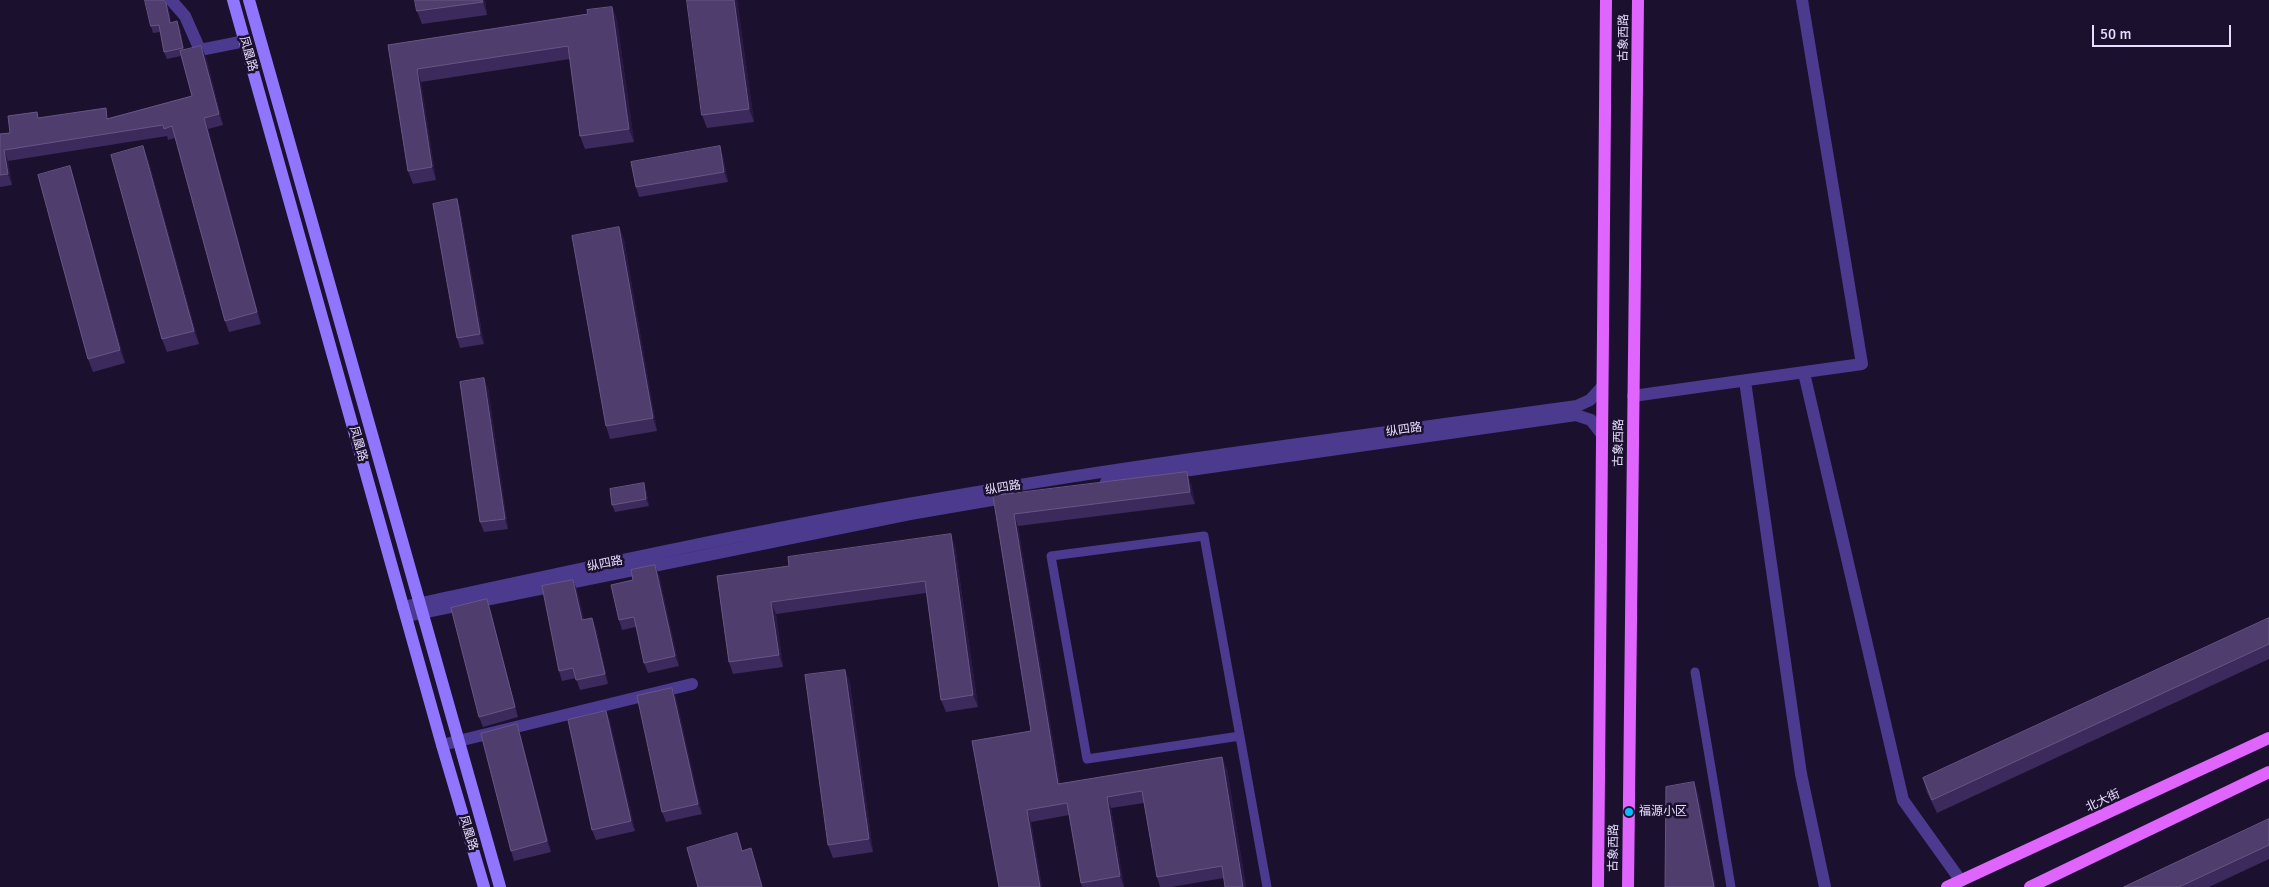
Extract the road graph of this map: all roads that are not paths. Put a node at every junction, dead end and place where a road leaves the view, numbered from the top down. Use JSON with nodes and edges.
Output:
{"nodes":[{"id":1,"x":171,"y":0,"type":"edge"},
{"id":2,"x":233,"y":0,"type":"edge"},
{"id":3,"x":249,"y":0,"type":"edge"},
{"id":4,"x":1606,"y":0,"type":"edge"},
{"id":5,"x":1638,"y":0,"type":"edge"},
{"id":6,"x":1802,"y":0,"type":"edge"},
{"id":7,"x":244,"y":41,"type":"junction"},
{"id":8,"x":1804,"y":373,"type":"junction"},
{"id":9,"x":1746,"y":381,"type":"junction"},
{"id":10,"x":1601,"y":388,"type":"junction"},
{"id":11,"x":1633,"y":396,"type":"junction"},
{"id":12,"x":1600,"y":433,"type":"junction"},
{"id":13,"x":420,"y":608,"type":"junction"},
{"id":14,"x":405,"y":611,"type":"junction"},
{"id":15,"x":1695,"y":672,"type":"dead end"},
{"id":16,"x":692,"y":684,"type":"dead end"},
{"id":17,"x":1240,"y":736,"type":"junction"},
{"id":18,"x":2269,"y":738,"type":"edge"},
{"id":19,"x":457,"y":741,"type":"junction"},
{"id":20,"x":442,"y":745,"type":"junction"},
{"id":21,"x":2269,"y":772,"type":"edge"},
{"id":22,"x":1961,"y":881,"type":"junction"},
{"id":23,"x":484,"y":887,"type":"edge"},
{"id":24,"x":500,"y":887,"type":"edge"},
{"id":25,"x":1268,"y":887,"type":"edge"},
{"id":26,"x":1598,"y":887,"type":"edge"},
{"id":27,"x":1628,"y":887,"type":"edge"},
{"id":28,"x":1731,"y":887,"type":"edge"},
{"id":29,"x":1825,"y":887,"type":"edge"},
{"id":30,"x":1947,"y":887,"type":"edge"},
{"id":31,"x":2030,"y":887,"type":"edge"}],
"edges":[{"from":1,"to":7,"type":"street"},
{"from":2,"to":7,"type":"street","name":"凤凰路"},
{"from":3,"to":13,"type":"street","name":"凤凰路"},
{"from":4,"to":10,"type":"main road","name":"古象西路"},
{"from":5,"to":11,"type":"main road","name":"古象西路"},
{"from":6,"to":8,"type":"street"},
{"from":7,"to":14,"type":"street","name":"凤凰路"},
{"from":8,"to":9,"type":"street"},
{"from":8,"to":22,"type":"street"},
{"from":9,"to":11,"type":"street"},
{"from":9,"to":29,"type":"street"},
{"from":10,"to":12,"type":"main road","name":"古象西路"},
{"from":10,"to":13,"type":"street","name":"纵四路"},
{"from":11,"to":27,"type":"main road","name":"古象西路"},
{"from":12,"to":13,"type":"street","name":"纵四路"},
{"from":12,"to":26,"type":"main road","name":"古象西路"},
{"from":13,"to":14,"type":"street","name":"纵四路"},
{"from":13,"to":19,"type":"street","name":"凤凰路"},
{"from":14,"to":20,"type":"street","name":"凤凰路"},
{"from":15,"to":28,"type":"lane"},
{"from":16,"to":19,"type":"street"},
{"from":17,"to":17,"type":"lane"},
{"from":17,"to":25,"type":"lane"},
{"from":18,"to":22,"type":"main road","name":"北大街"},
{"from":19,"to":20,"type":"street"},
{"from":19,"to":24,"type":"street","name":"凤凰路"},
{"from":20,"to":23,"type":"street","name":"凤凰路"},
{"from":21,"to":31,"type":"main road"},
{"from":22,"to":30,"type":"main road","name":"北大街"}]}
